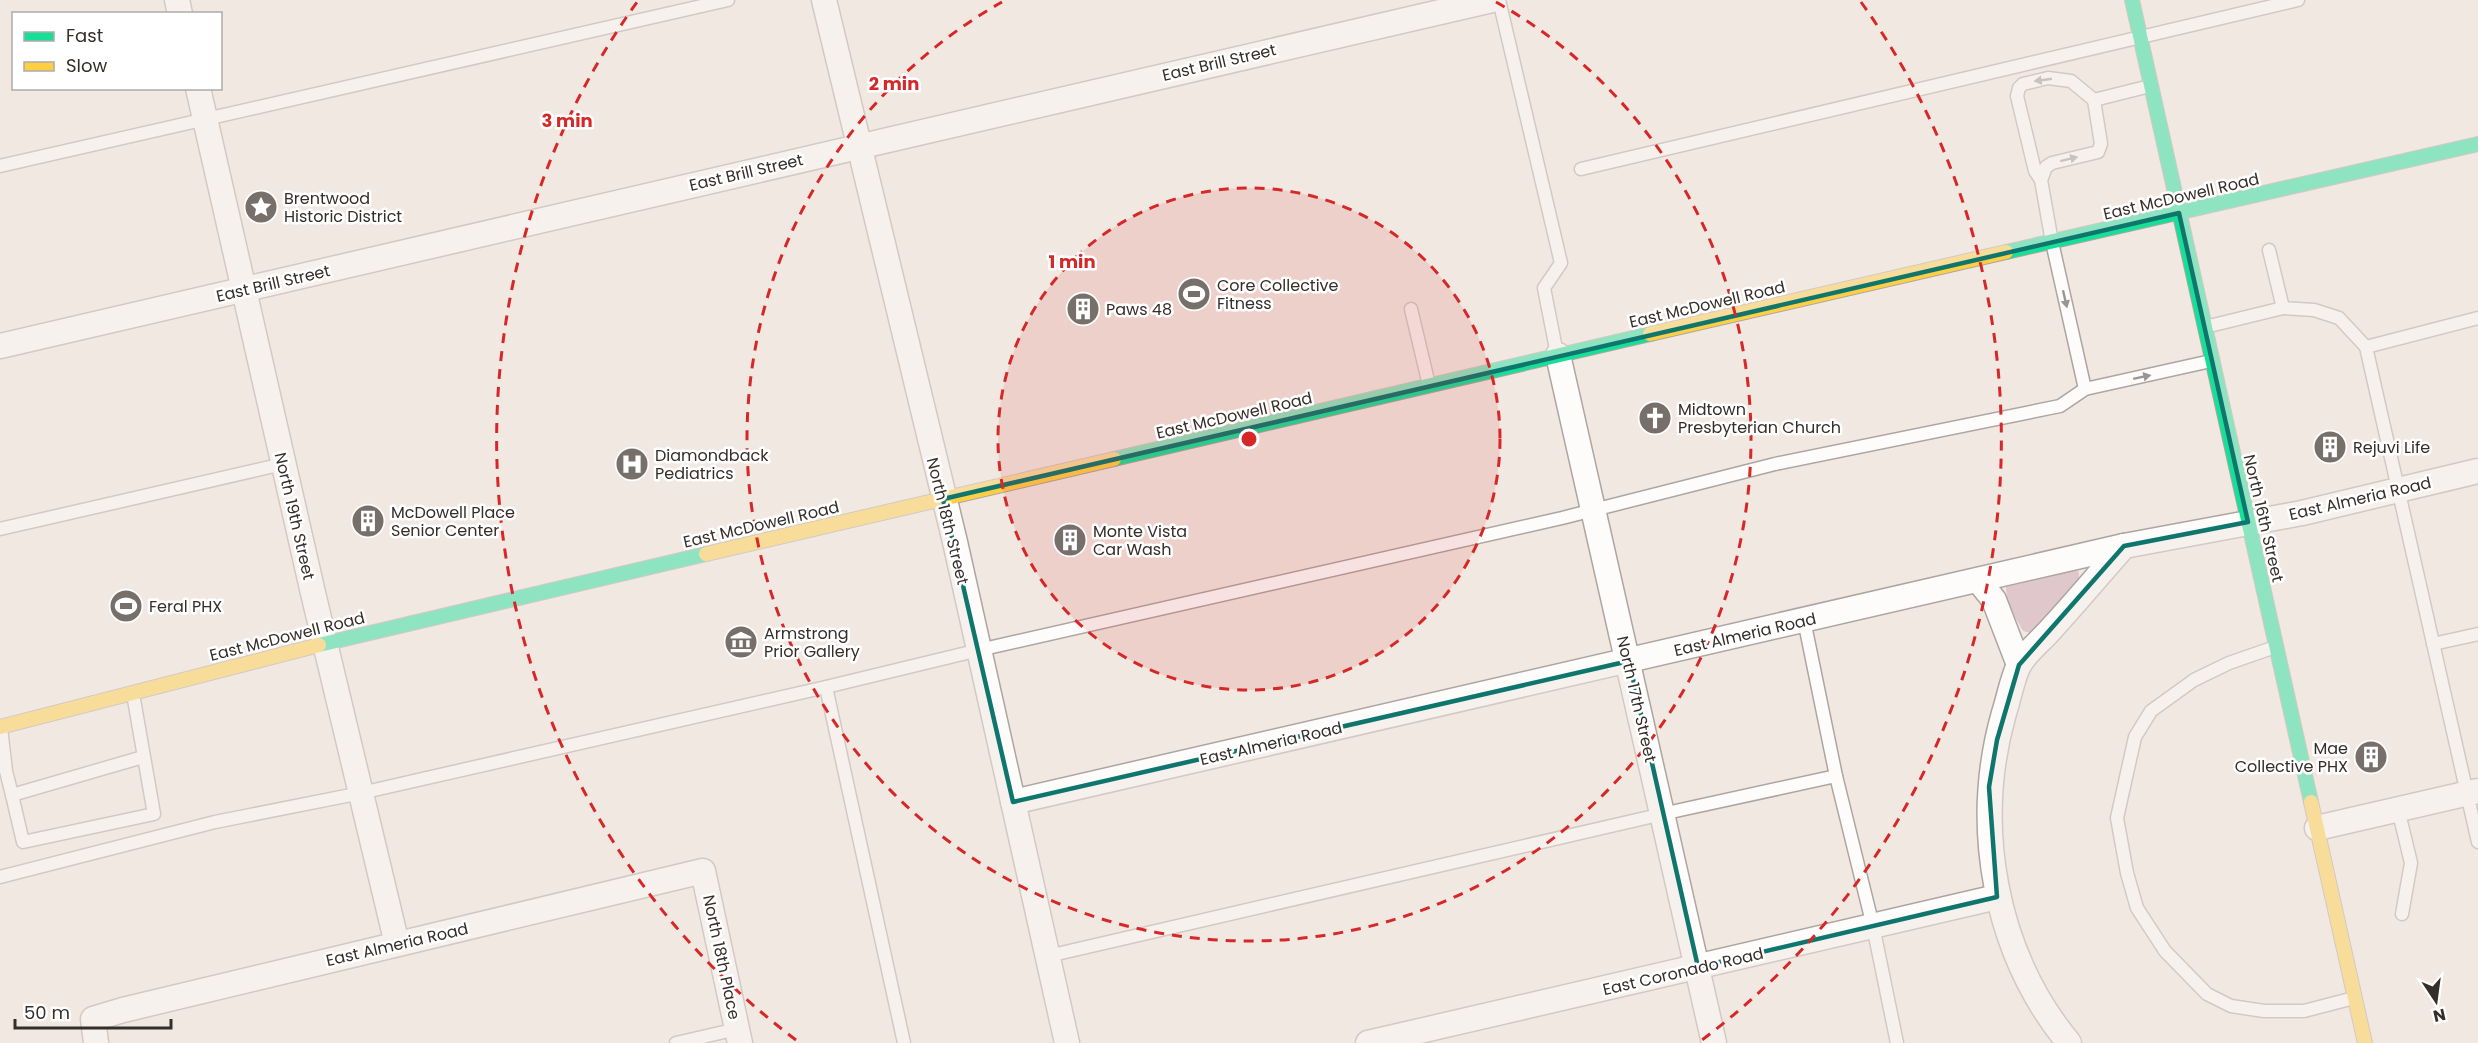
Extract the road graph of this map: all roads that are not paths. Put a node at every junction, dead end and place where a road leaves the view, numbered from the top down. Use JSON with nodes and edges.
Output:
{"nodes":[{"id":1,"x":728,"y":0,"type":"edge"},
{"id":2,"x":824,"y":0,"type":"edge"},
{"id":3,"x":1492,"y":0,"type":"edge"},
{"id":4,"x":1499,"y":0,"type":"edge"},
{"id":5,"x":2132,"y":0,"type":"edge"},
{"id":6,"x":2298,"y":0,"type":"edge"},
{"id":7,"x":2140,"y":38,"type":"junction"},
{"id":8,"x":2151,"y":86,"type":"junction"},
{"id":9,"x":198,"y":90,"type":"edge"},
{"id":10,"x":2094,"y":100,"type":"junction"},
{"id":11,"x":205,"y":119,"type":"junction"},
{"id":12,"x":2478,"y":144,"type":"edge"},
{"id":13,"x":858,"y":146,"type":"junction"},
{"id":14,"x":0,"y":166,"type":"edge"},
{"id":15,"x":1581,"y":169,"type":"dead end"},
{"id":16,"x":2041,"y":180,"type":"junction"},
{"id":17,"x":2179,"y":213,"type":"junction"},
{"id":18,"x":2052,"y":242,"type":"junction"},
{"id":19,"x":2269,"y":250,"type":"dead end"},
{"id":20,"x":244,"y":291,"type":"junction"},
{"id":21,"x":2283,"y":308,"type":"junction"},
{"id":22,"x":1412,"y":309,"type":"dead end"},
{"id":23,"x":2478,"y":318,"type":"edge"},
{"id":24,"x":2204,"y":327,"type":"junction"},
{"id":25,"x":0,"y":346,"type":"edge"},
{"id":26,"x":2366,"y":347,"type":"junction"},
{"id":27,"x":1558,"y":355,"type":"junction"},
{"id":28,"x":2212,"y":361,"type":"junction"},
{"id":29,"x":1430,"y":386,"type":"junction"},
{"id":30,"x":2085,"y":389,"type":"junction"},
{"id":31,"x":283,"y":464,"type":"junction"},
{"id":32,"x":2478,"y":471,"type":"edge"},
{"id":33,"x":2398,"y":489,"type":"junction"},
{"id":34,"x":943,"y":499,"type":"junction"},
{"id":35,"x":1594,"y":510,"type":"junction"},
{"id":36,"x":2248,"y":522,"type":"junction"},
{"id":37,"x":0,"y":529,"type":"edge"},
{"id":38,"x":2124,"y":546,"type":"junction"},
{"id":39,"x":1978,"y":579,"type":"junction"},
{"id":40,"x":1804,"y":620,"type":"junction"},
{"id":41,"x":2478,"y":633,"type":"edge"},
{"id":42,"x":326,"y":643,"type":"junction"},
{"id":43,"x":2433,"y":644,"type":"junction"},
{"id":44,"x":2277,"y":647,"type":"junction"},
{"id":45,"x":979,"y":650,"type":"junction"},
{"id":46,"x":1629,"y":661,"type":"junction"},
{"id":47,"x":2019,"y":665,"type":"junction"},
{"id":48,"x":826,"y":687,"type":"junction"},
{"id":49,"x":133,"y":693,"type":"junction"},
{"id":50,"x":0,"y":727,"type":"edge"},
{"id":51,"x":143,"y":757,"type":"junction"},
{"id":52,"x":1836,"y":776,"type":"junction"},
{"id":53,"x":2472,"y":792,"type":"edge"},
{"id":54,"x":361,"y":793,"type":"junction"},
{"id":55,"x":12,"y":795,"type":"junction"},
{"id":56,"x":1013,"y":802,"type":"junction"},
{"id":57,"x":2398,"y":809,"type":"junction"},
{"id":58,"x":154,"y":814,"type":"junction"},
{"id":59,"x":1663,"y":814,"type":"junction"},
{"id":60,"x":2317,"y":828,"type":"junction"},
{"id":61,"x":158,"y":837,"type":"junction"},
{"id":62,"x":2478,"y":842,"type":"edge"},
{"id":63,"x":703,"y":871,"type":"joint"},
{"id":64,"x":0,"y":877,"type":"edge"},
{"id":65,"x":1997,"y":897,"type":"junction"},
{"id":66,"x":2402,"y":914,"type":"dead end"},
{"id":67,"x":1874,"y":926,"type":"junction"},
{"id":68,"x":397,"y":944,"type":"junction"},
{"id":69,"x":1048,"y":956,"type":"junction"},
{"id":70,"x":1698,"y":968,"type":"junction"},
{"id":71,"x":2355,"y":997,"type":"junction"},
{"id":72,"x":94,"y":1031,"type":"edge"},
{"id":73,"x":739,"y":1036,"type":"edge"},
{"id":74,"x":676,"y":1043,"type":"edge"},
{"id":75,"x":904,"y":1043,"type":"edge"},
{"id":76,"x":1067,"y":1043,"type":"edge"},
{"id":77,"x":1368,"y":1043,"type":"edge"},
{"id":78,"x":1714,"y":1043,"type":"edge"},
{"id":79,"x":1897,"y":1043,"type":"edge"},
{"id":80,"x":2068,"y":1043,"type":"edge"},
{"id":81,"x":2365,"y":1043,"type":"edge"}],
"edges":[{"from":1,"to":11,"type":"lane"},
{"from":2,"to":13,"type":"street","name":"North 18th Street"},
{"from":3,"to":13,"type":"street","name":"East Brill Street"},
{"from":4,"to":27,"type":"lane"},
{"from":5,"to":7,"type":"main road","name":"North 16th Street"},
{"from":6,"to":7,"type":"lane"},
{"from":7,"to":8,"type":"main road","name":"North 16th Street"},
{"from":7,"to":15,"type":"lane"},
{"from":8,"to":10,"type":"lane"},
{"from":8,"to":17,"type":"main road","name":"North 16th Street"},
{"from":9,"to":11,"type":"street","name":"North 19th Street"},
{"from":16,"to":10,"type":"lane","one_way":true},
{"from":10,"to":16,"type":"lane","one_way":true},
{"from":11,"to":14,"type":"lane"},
{"from":11,"to":20,"type":"street","name":"North 19th Street"},
{"from":12,"to":17,"type":"main road","name":"East McDowell Road"},
{"from":13,"to":20,"type":"street","name":"East Brill Street"},
{"from":13,"to":34,"type":"street","name":"North 18th Street"},
{"from":16,"to":18,"type":"lane"},
{"from":17,"to":18,"type":"main road","name":"East McDowell Road"},
{"from":17,"to":24,"type":"main road","name":"North 16th Street"},
{"from":18,"to":27,"type":"main road","name":"East McDowell Road"},
{"from":18,"to":30,"type":"lane","one_way":true},
{"from":19,"to":21,"type":"lane"},
{"from":20,"to":25,"type":"street","name":"East Brill Street"},
{"from":20,"to":31,"type":"street","name":"North 19th Street"},
{"from":21,"to":24,"type":"lane"},
{"from":21,"to":26,"type":"lane"},
{"from":22,"to":29,"type":"lane"},
{"from":23,"to":26,"type":"lane"},
{"from":24,"to":28,"type":"main road","name":"North 16th Street"},
{"from":26,"to":33,"type":"lane"},
{"from":27,"to":29,"type":"main road","name":"East McDowell Road"},
{"from":27,"to":35,"type":"street","name":"North 17th Street"},
{"from":30,"to":28,"type":"lane","one_way":true},
{"from":28,"to":36,"type":"main road","name":"North 16th Street"},
{"from":29,"to":34,"type":"main road","name":"East McDowell Road"},
{"from":30,"to":35,"type":"lane"},
{"from":31,"to":37,"type":"lane"},
{"from":31,"to":42,"type":"street","name":"North 19th Street"},
{"from":32,"to":33,"type":"street","name":"East Almeria Road"},
{"from":33,"to":36,"type":"street","name":"East Almeria Road"},
{"from":33,"to":43,"type":"lane"},
{"from":34,"to":42,"type":"main road","name":"East McDowell Road"},
{"from":34,"to":45,"type":"street","name":"North 18th Street"},
{"from":35,"to":45,"type":"lane"},
{"from":35,"to":46,"type":"street","name":"North 17th Street"},
{"from":36,"to":38,"type":"street","name":"East Almeria Road"},
{"from":36,"to":44,"type":"main road","name":"North 16th Street"},
{"from":38,"to":39,"type":"street","name":"East Almeria Road"},
{"from":38,"to":47,"type":"street"},
{"from":39,"to":40,"type":"street","name":"East Almeria Road"},
{"from":39,"to":47,"type":"street"},
{"from":40,"to":46,"type":"street","name":"East Almeria Road"},
{"from":40,"to":52,"type":"lane"},
{"from":41,"to":43,"type":"lane"},
{"from":42,"to":49,"type":"main road","name":"East McDowell Road"},
{"from":42,"to":54,"type":"street","name":"North 19th Street"},
{"from":43,"to":53,"type":"lane"},
{"from":44,"to":60,"type":"main road","name":"North 16th Street"},
{"from":44,"to":71,"type":"lane"},
{"from":45,"to":48,"type":"lane"},
{"from":45,"to":56,"type":"street","name":"North 18th Street"},
{"from":46,"to":56,"type":"street","name":"East Almeria Road"},
{"from":46,"to":59,"type":"street","name":"North 17th Street"},
{"from":47,"to":65,"type":"street"},
{"from":48,"to":54,"type":"lane"},
{"from":48,"to":75,"type":"lane"},
{"from":49,"to":50,"type":"main road","name":"East McDowell Road"},
{"from":49,"to":51,"type":"lane"},
{"from":50,"to":55,"type":"lane"},
{"from":51,"to":55,"type":"lane"},
{"from":51,"to":58,"type":"lane"},
{"from":52,"to":59,"type":"lane"},
{"from":52,"to":67,"type":"lane"},
{"from":53,"to":57,"type":"street"},
{"from":53,"to":62,"type":"lane"},
{"from":54,"to":61,"type":"lane"},
{"from":54,"to":68,"type":"street","name":"North 19th Street"},
{"from":55,"to":58,"type":"lane"},
{"from":56,"to":69,"type":"street","name":"North 18th Street"},
{"from":57,"to":60,"type":"street"},
{"from":57,"to":66,"type":"lane"},
{"from":58,"to":61,"type":"lane"},
{"from":59,"to":69,"type":"lane"},
{"from":59,"to":70,"type":"street","name":"North 17th Street"},
{"from":60,"to":71,"type":"main road","name":"North 16th Street"},
{"from":61,"to":64,"type":"lane"},
{"from":63,"to":68,"type":"street","name":"East Almeria Road"},
{"from":63,"to":73,"type":"street","name":"North 18th Place"},
{"from":65,"to":67,"type":"street","name":"East Coronado Road"},
{"from":65,"to":80,"type":"street"},
{"from":67,"to":70,"type":"street","name":"East Coronado Road"},
{"from":67,"to":79,"type":"lane"},
{"from":68,"to":72,"type":"street","name":"East Almeria Road"},
{"from":69,"to":76,"type":"street","name":"North 18th Street"},
{"from":70,"to":77,"type":"street","name":"East Coronado Road"},
{"from":70,"to":78,"type":"street","name":"North 17th Street"},
{"from":71,"to":81,"type":"main road","name":"North 16th Street"},
{"from":73,"to":74,"type":"lane"}]}
